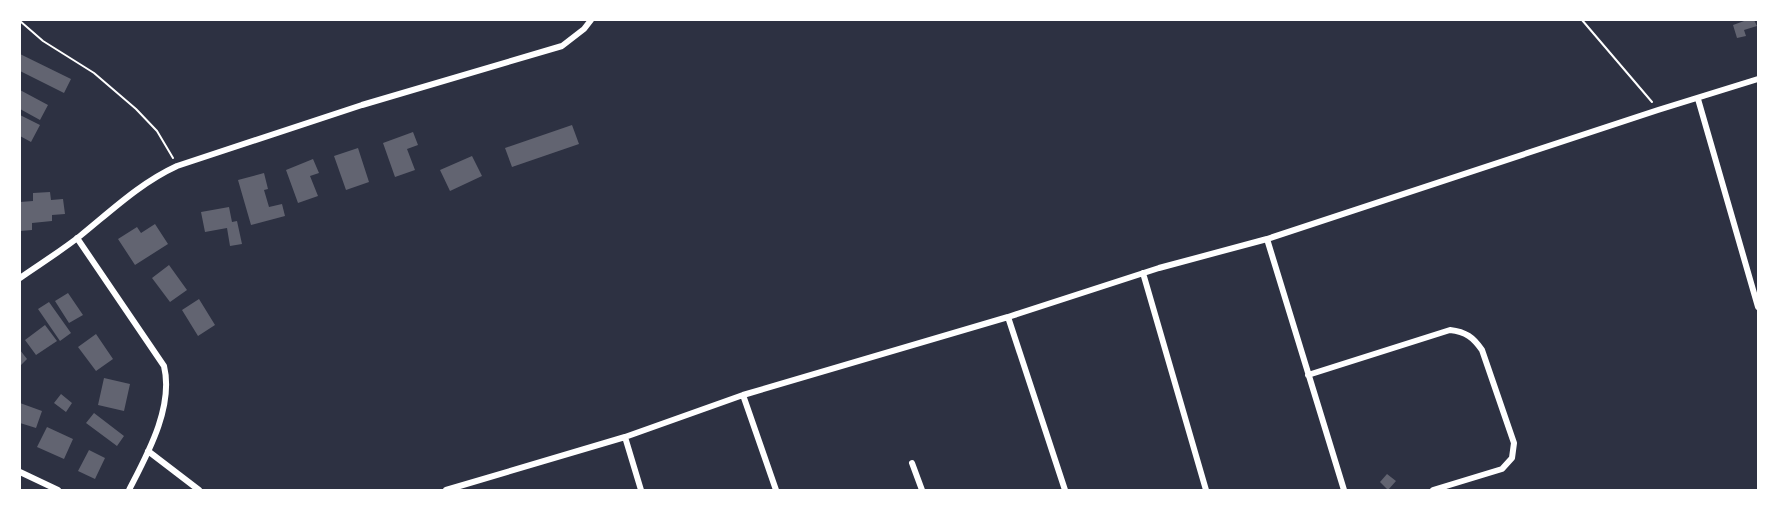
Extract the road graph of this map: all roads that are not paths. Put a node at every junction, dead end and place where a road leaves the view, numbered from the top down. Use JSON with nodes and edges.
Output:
{"nodes":[{"id":1,"x":591,"y":20,"type":"edge"},
{"id":2,"x":1758,"y":79,"type":"edge"},
{"id":3,"x":1698,"y":99,"type":"junction"},
{"id":4,"x":77,"y":238,"type":"junction"},
{"id":5,"x":1267,"y":238,"type":"junction"},
{"id":6,"x":1143,"y":273,"type":"junction"},
{"id":7,"x":20,"y":278,"type":"edge"},
{"id":8,"x":1758,"y":307,"type":"edge"},
{"id":9,"x":1008,"y":317,"type":"junction"},
{"id":10,"x":1308,"y":375,"type":"junction"},
{"id":11,"x":743,"y":395,"type":"junction"},
{"id":12,"x":625,"y":437,"type":"junction"},
{"id":13,"x":148,"y":452,"type":"junction"},
{"id":14,"x":912,"y":463,"type":"dead end"},
{"id":15,"x":20,"y":472,"type":"edge"},
{"id":16,"x":58,"y":490,"type":"edge"},
{"id":17,"x":129,"y":490,"type":"edge"},
{"id":18,"x":198,"y":490,"type":"edge"},
{"id":19,"x":446,"y":490,"type":"edge"},
{"id":20,"x":641,"y":490,"type":"edge"},
{"id":21,"x":776,"y":490,"type":"edge"},
{"id":22,"x":922,"y":490,"type":"edge"},
{"id":23,"x":1065,"y":490,"type":"edge"},
{"id":24,"x":1206,"y":490,"type":"edge"},
{"id":25,"x":1344,"y":490,"type":"edge"},
{"id":26,"x":1433,"y":490,"type":"edge"}],
"edges":[{"from":1,"to":4,"type":"street"},
{"from":2,"to":3,"type":"street"},
{"from":3,"to":5,"type":"street"},
{"from":3,"to":8,"type":"street"},
{"from":4,"to":7,"type":"street"},
{"from":4,"to":13,"type":"street"},
{"from":5,"to":6,"type":"street"},
{"from":5,"to":10,"type":"street"},
{"from":6,"to":9,"type":"street"},
{"from":6,"to":24,"type":"street"},
{"from":9,"to":11,"type":"street"},
{"from":9,"to":23,"type":"street"},
{"from":10,"to":25,"type":"street"},
{"from":10,"to":26,"type":"street"},
{"from":11,"to":12,"type":"street"},
{"from":11,"to":21,"type":"street"},
{"from":12,"to":19,"type":"street"},
{"from":12,"to":20,"type":"street"},
{"from":13,"to":17,"type":"street"},
{"from":13,"to":18,"type":"street"},
{"from":14,"to":22,"type":"street"},
{"from":15,"to":16,"type":"street"}]}
